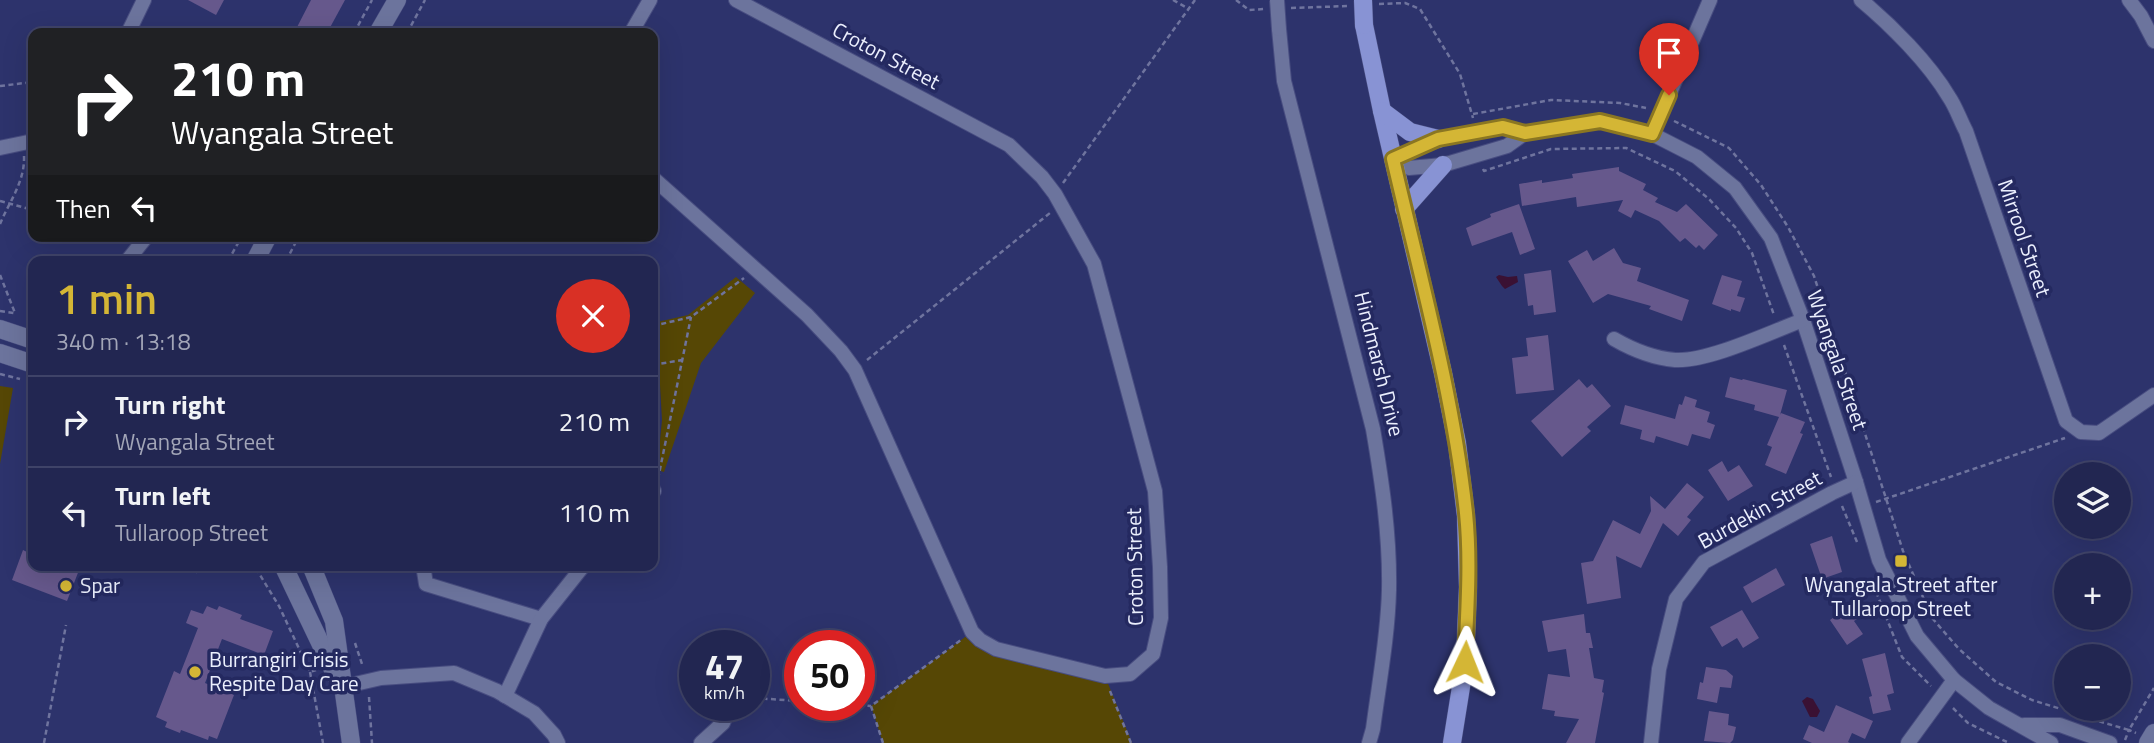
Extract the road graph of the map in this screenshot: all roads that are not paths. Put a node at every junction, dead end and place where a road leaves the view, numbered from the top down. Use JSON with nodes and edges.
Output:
{"nodes":[{"id":1,"x":144,"y":0,"type":"edge"},
{"id":2,"x":397,"y":0,"type":"edge"},
{"id":3,"x":650,"y":0,"type":"edge"},
{"id":4,"x":736,"y":0,"type":"edge"},
{"id":5,"x":1710,"y":0,"type":"edge"},
{"id":6,"x":1861,"y":0,"type":"edge"},
{"id":7,"x":2129,"y":0,"type":"edge"},
{"id":8,"x":1365,"y":3,"type":"edge"},
{"id":9,"x":1280,"y":6,"type":"edge"},
{"id":10,"x":130,"y":28,"type":"edge"},
{"id":11,"x":381,"y":28,"type":"edge"},
{"id":12,"x":634,"y":28,"type":"edge"},
{"id":13,"x":2154,"y":41,"type":"edge"},
{"id":14,"x":1382,"y":111,"type":"junction"},
{"id":15,"x":1525,"y":133,"type":"junction"},
{"id":16,"x":1652,"y":134,"type":"junction"},
{"id":17,"x":1438,"y":139,"type":"junction"},
{"id":18,"x":28,"y":142,"type":"edge"},
{"id":19,"x":0,"y":148,"type":"edge"},
{"id":20,"x":1393,"y":159,"type":"junction"},
{"id":21,"x":1443,"y":165,"type":"junction"},
{"id":22,"x":658,"y":183,"type":"edge"},
{"id":23,"x":1405,"y":209,"type":"junction"},
{"id":24,"x":142,"y":242,"type":"edge"},
{"id":25,"x":132,"y":256,"type":"edge"},
{"id":26,"x":1803,"y":320,"type":"junction"},
{"id":27,"x":0,"y":329,"type":"edge"},
{"id":28,"x":28,"y":338,"type":"edge"},
{"id":29,"x":1614,"y":340,"type":"dead end"},
{"id":30,"x":0,"y":354,"type":"edge"},
{"id":31,"x":28,"y":372,"type":"edge"},
{"id":32,"x":2154,"y":395,"type":"edge"},
{"id":33,"x":1856,"y":482,"type":"junction"},
{"id":34,"x":286,"y":571,"type":"edge"},
{"id":35,"x":313,"y":571,"type":"edge"},
{"id":36,"x":424,"y":571,"type":"edge"},
{"id":37,"x":579,"y":571,"type":"edge"},
{"id":38,"x":541,"y":619,"type":"junction"},
{"id":39,"x":335,"y":664,"type":"junction"},
{"id":40,"x":1954,"y":680,"type":"junction"},
{"id":41,"x":342,"y":687,"type":"junction"},
{"id":42,"x":505,"y":696,"type":"junction"},
{"id":43,"x":724,"y":721,"type":"edge"},
{"id":44,"x":2022,"y":725,"type":"junction"},
{"id":45,"x":2154,"y":733,"type":"edge"},
{"id":46,"x":351,"y":743,"type":"edge"},
{"id":47,"x":558,"y":743,"type":"edge"},
{"id":48,"x":701,"y":743,"type":"edge"},
{"id":49,"x":1369,"y":743,"type":"edge"},
{"id":50,"x":1452,"y":743,"type":"edge"},
{"id":51,"x":1651,"y":743,"type":"edge"},
{"id":52,"x":1908,"y":743,"type":"edge"},
{"id":53,"x":2050,"y":743,"type":"edge"},
{"id":54,"x":2110,"y":743,"type":"edge"},
{"id":55,"x":2148,"y":743,"type":"edge"}],
"edges":[{"from":1,"to":10,"type":"street"},
{"from":2,"to":11,"type":"street"},
{"from":3,"to":12,"type":"street"},
{"from":4,"to":22,"type":"street","name":"Croton Street"},
{"from":5,"to":16,"type":"street"},
{"from":6,"to":32,"type":"street","name":"Mirrool Street"},
{"from":7,"to":13,"type":"street"},
{"from":8,"to":14,"type":"main road","bridge":true},
{"from":9,"to":49,"type":"street","name":"Hindmarsh Drive","bridge":true},
{"from":14,"to":17,"type":"main road"},
{"from":14,"to":20,"type":"main road"},
{"from":15,"to":16,"type":"street","name":"Wyangala Street"},
{"from":15,"to":17,"type":"street","name":"Wyangala Street"},
{"from":15,"to":21,"type":"street","name":"Wyangala Street"},
{"from":16,"to":26,"type":"street","name":"Wyangala Street"},
{"from":17,"to":20,"type":"street","name":"Wyangala Street"},
{"from":18,"to":19,"type":"street"},
{"from":20,"to":21,"type":"street","name":"Wyangala Street"},
{"from":20,"to":23,"type":"main road"},
{"from":21,"to":23,"type":"main road"},
{"from":23,"to":50,"type":"main road"},
{"from":24,"to":25,"type":"street"},
{"from":26,"to":29,"type":"street"},
{"from":26,"to":33,"type":"street","name":"Wyangala Street"},
{"from":27,"to":28,"type":"street"},
{"from":30,"to":31,"type":"street"},
{"from":33,"to":40,"type":"street","name":"Wyangala Street"},
{"from":33,"to":51,"type":"street","name":"Burdekin Street"},
{"from":34,"to":39,"type":"street"},
{"from":35,"to":39,"type":"street"},
{"from":36,"to":38,"type":"street"},
{"from":37,"to":38,"type":"street"},
{"from":38,"to":42,"type":"street"},
{"from":39,"to":41,"type":"street"},
{"from":40,"to":44,"type":"street","name":"Wyangala Street"},
{"from":40,"to":52,"type":"street"},
{"from":41,"to":42,"type":"street"},
{"from":41,"to":46,"type":"street"},
{"from":42,"to":47,"type":"street"},
{"from":43,"to":48,"type":"street"},
{"from":44,"to":53,"type":"street","name":"Wyangala Street"},
{"from":44,"to":54,"type":"street","name":"Wyangala Street"},
{"from":45,"to":55,"type":"street"}]}
